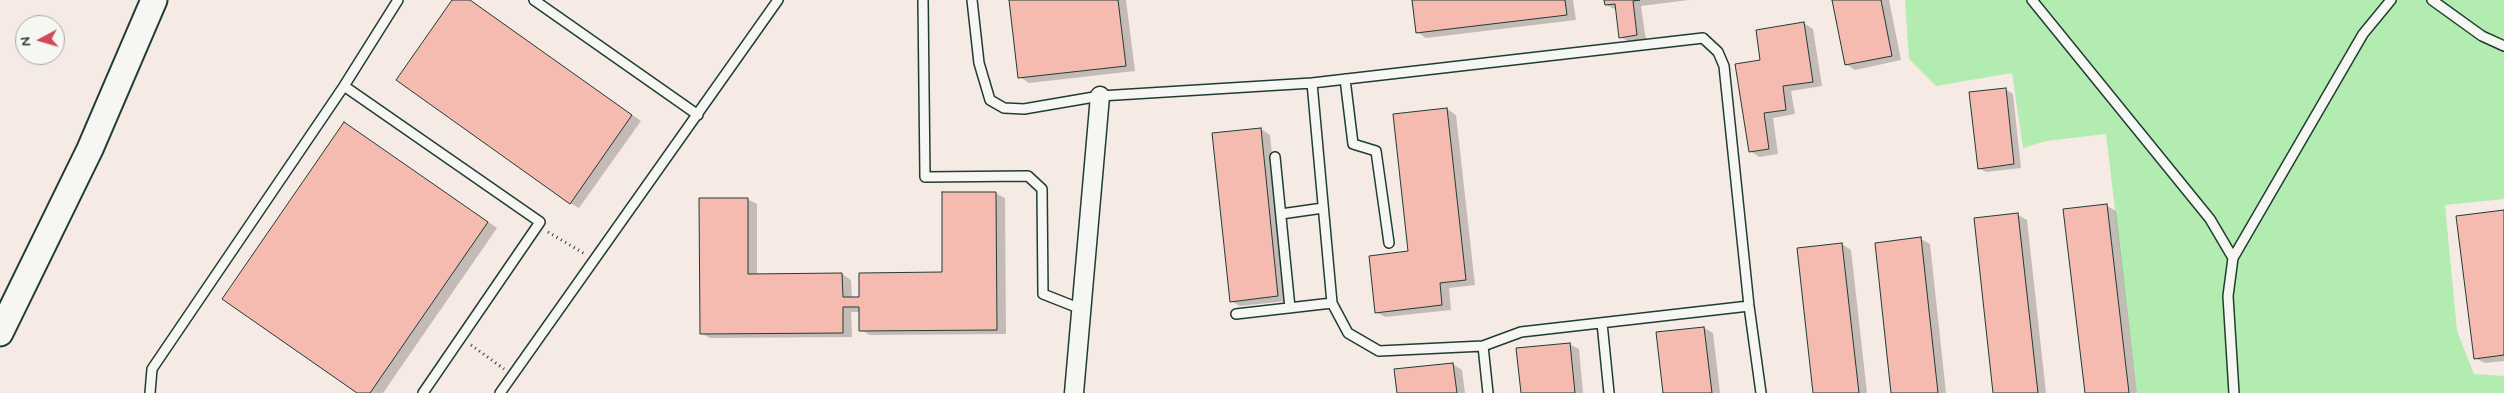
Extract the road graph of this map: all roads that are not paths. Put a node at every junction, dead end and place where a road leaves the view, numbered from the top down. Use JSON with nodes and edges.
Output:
{"nodes":[{"id":1,"x":154,"y":0,"type":"edge"},
{"id":2,"x":398,"y":0,"type":"edge"},
{"id":3,"x":534,"y":0,"type":"edge"},
{"id":4,"x":778,"y":0,"type":"edge"},
{"id":5,"x":924,"y":0,"type":"edge"},
{"id":6,"x":972,"y":0,"type":"edge"},
{"id":7,"x":2032,"y":0,"type":"edge"},
{"id":8,"x":2391,"y":0,"type":"edge"},
{"id":9,"x":2432,"y":0,"type":"edge"},
{"id":10,"x":2504,"y":46,"type":"edge"},
{"id":11,"x":1345,"y":79,"type":"junction"},
{"id":12,"x":1312,"y":83,"type":"junction"},
{"id":13,"x":344,"y":86,"type":"junction"},
{"id":14,"x":1100,"y":96,"type":"junction"},
{"id":15,"x":698,"y":115,"type":"junction"},
{"id":16,"x":1275,"y":157,"type":"dead end"},
{"id":17,"x":1324,"y":208,"type":"junction"},
{"id":18,"x":1281,"y":214,"type":"junction"},
{"id":19,"x":1388,"y":242,"type":"dead end"},
{"id":20,"x":2233,"y":258,"type":"junction"},
{"id":21,"x":1332,"y":303,"type":"junction"},
{"id":22,"x":1749,"y":306,"type":"junction"},
{"id":23,"x":1290,"y":308,"type":"junction"},
{"id":24,"x":1081,"y":309,"type":"junction"},
{"id":25,"x":1236,"y":314,"type":"dead end"},
{"id":26,"x":1602,"y":323,"type":"junction"},
{"id":27,"x":0,"y":333,"type":"edge"},
{"id":28,"x":1483,"y":346,"type":"junction"},
{"id":29,"x":150,"y":393,"type":"edge"},
{"id":30,"x":423,"y":393,"type":"edge"},
{"id":31,"x":500,"y":393,"type":"edge"},
{"id":32,"x":1074,"y":393,"type":"edge"},
{"id":33,"x":1488,"y":393,"type":"edge"},
{"id":34,"x":1609,"y":393,"type":"edge"},
{"id":35,"x":1761,"y":393,"type":"edge"},
{"id":36,"x":2234,"y":393,"type":"edge"}],
"edges":[{"from":1,"to":27,"type":"main road"},
{"from":2,"to":13,"type":"lane"},
{"from":3,"to":15,"type":"lane"},
{"from":4,"to":15,"type":"lane"},
{"from":5,"to":24,"type":"lane"},
{"from":6,"to":14,"type":"lane"},
{"from":7,"to":20,"type":"lane"},
{"from":8,"to":20,"type":"lane"},
{"from":9,"to":10,"type":"lane"},
{"from":11,"to":12,"type":"lane"},
{"from":11,"to":19,"type":"lane"},
{"from":11,"to":22,"type":"lane"},
{"from":12,"to":14,"type":"lane"},
{"from":12,"to":17,"type":"lane"},
{"from":13,"to":29,"type":"lane"},
{"from":13,"to":30,"type":"lane"},
{"from":14,"to":24,"type":"street"},
{"from":15,"to":31,"type":"lane"},
{"from":16,"to":18,"type":"lane"},
{"from":17,"to":18,"type":"lane"},
{"from":17,"to":21,"type":"lane"},
{"from":18,"to":23,"type":"lane"},
{"from":20,"to":36,"type":"lane"},
{"from":21,"to":23,"type":"lane"},
{"from":21,"to":28,"type":"lane"},
{"from":22,"to":26,"type":"lane"},
{"from":22,"to":35,"type":"lane"},
{"from":23,"to":25,"type":"lane"},
{"from":24,"to":32,"type":"street"},
{"from":26,"to":28,"type":"lane"},
{"from":26,"to":34,"type":"lane"},
{"from":28,"to":33,"type":"lane"}]}
